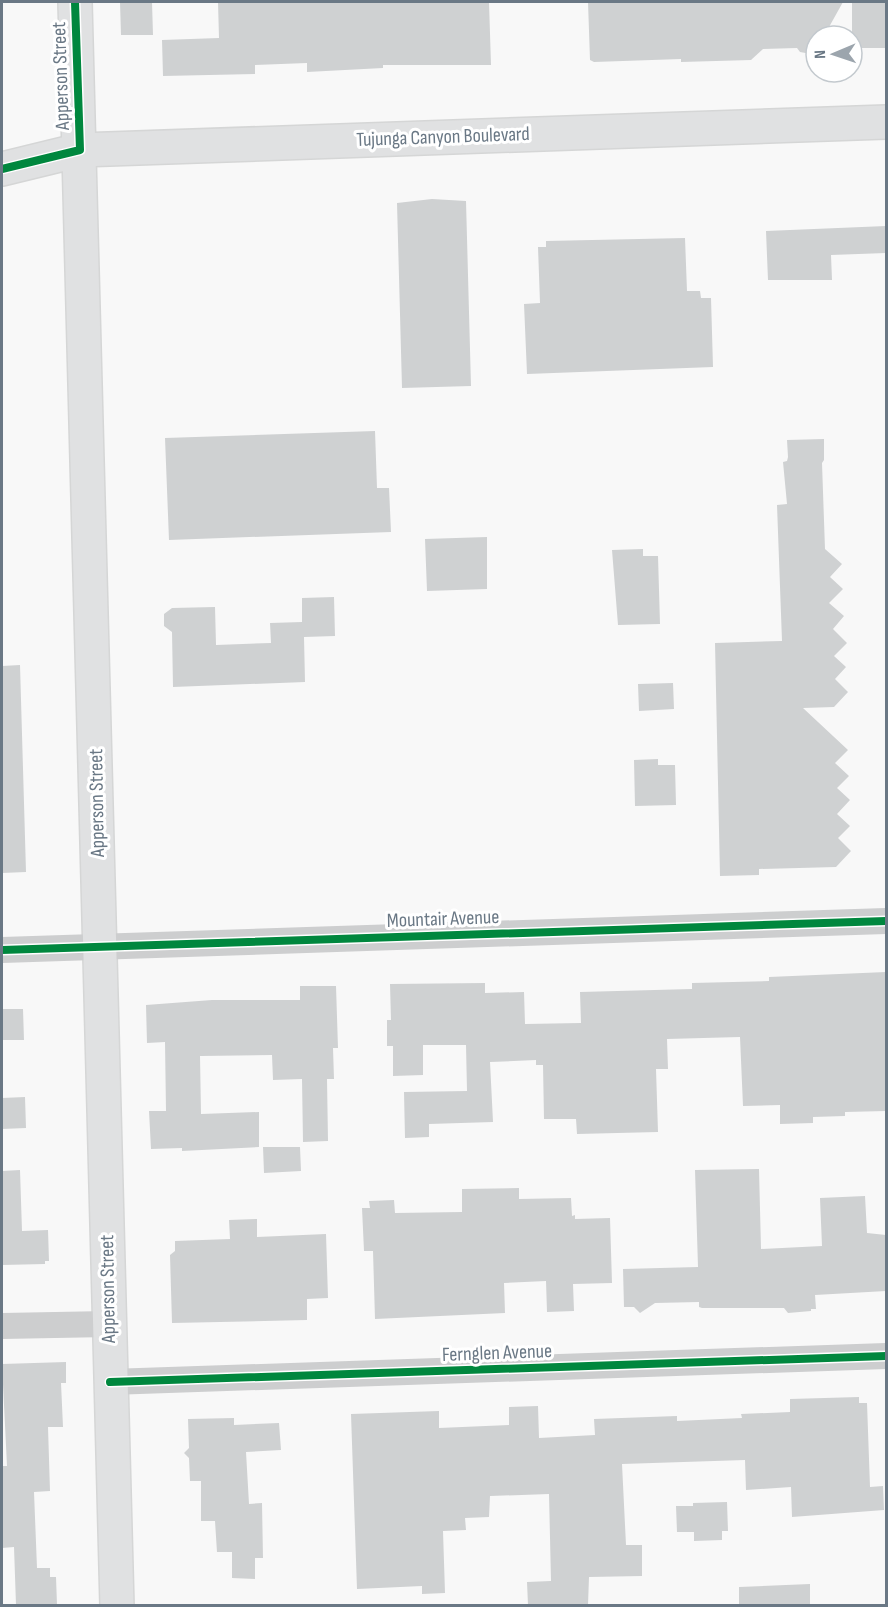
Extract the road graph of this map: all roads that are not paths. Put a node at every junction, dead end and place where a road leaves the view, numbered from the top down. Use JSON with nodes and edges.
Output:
{"nodes":[{"id":1,"x":75,"y":2,"type":"edge"},
{"id":2,"x":886,"y":122,"type":"edge"},
{"id":3,"x":80,"y":150,"type":"junction"},
{"id":4,"x":2,"y":169,"type":"edge"},
{"id":5,"x":886,"y":921,"type":"edge"},
{"id":6,"x":101,"y":947,"type":"junction"},
{"id":7,"x":2,"y":950,"type":"edge"},
{"id":8,"x":108,"y":1324,"type":"junction"},
{"id":9,"x":2,"y":1326,"type":"edge"},
{"id":10,"x":886,"y":1356,"type":"edge"},
{"id":11,"x":110,"y":1382,"type":"junction"},
{"id":12,"x":117,"y":1605,"type":"edge"}],
"edges":[{"from":1,"to":3,"type":"main road","name":"Apperson Street"},
{"from":2,"to":3,"type":"main road","name":"Tujunga Canyon Boulevard"},
{"from":3,"to":4,"type":"main road","name":"Tujunga Canyon Boulevard"},
{"from":3,"to":6,"type":"main road","name":"Apperson Street"},
{"from":5,"to":6,"type":"street","name":"Mountair Avenue"},
{"from":6,"to":7,"type":"street","name":"Mountair Avenue"},
{"from":6,"to":8,"type":"main road","name":"Apperson Street"},
{"from":8,"to":9,"type":"street"},
{"from":8,"to":11,"type":"main road","name":"Apperson Street"},
{"from":10,"to":11,"type":"street","name":"Fernglen Avenue"},
{"from":11,"to":12,"type":"main road","name":"Apperson Street"}]}
